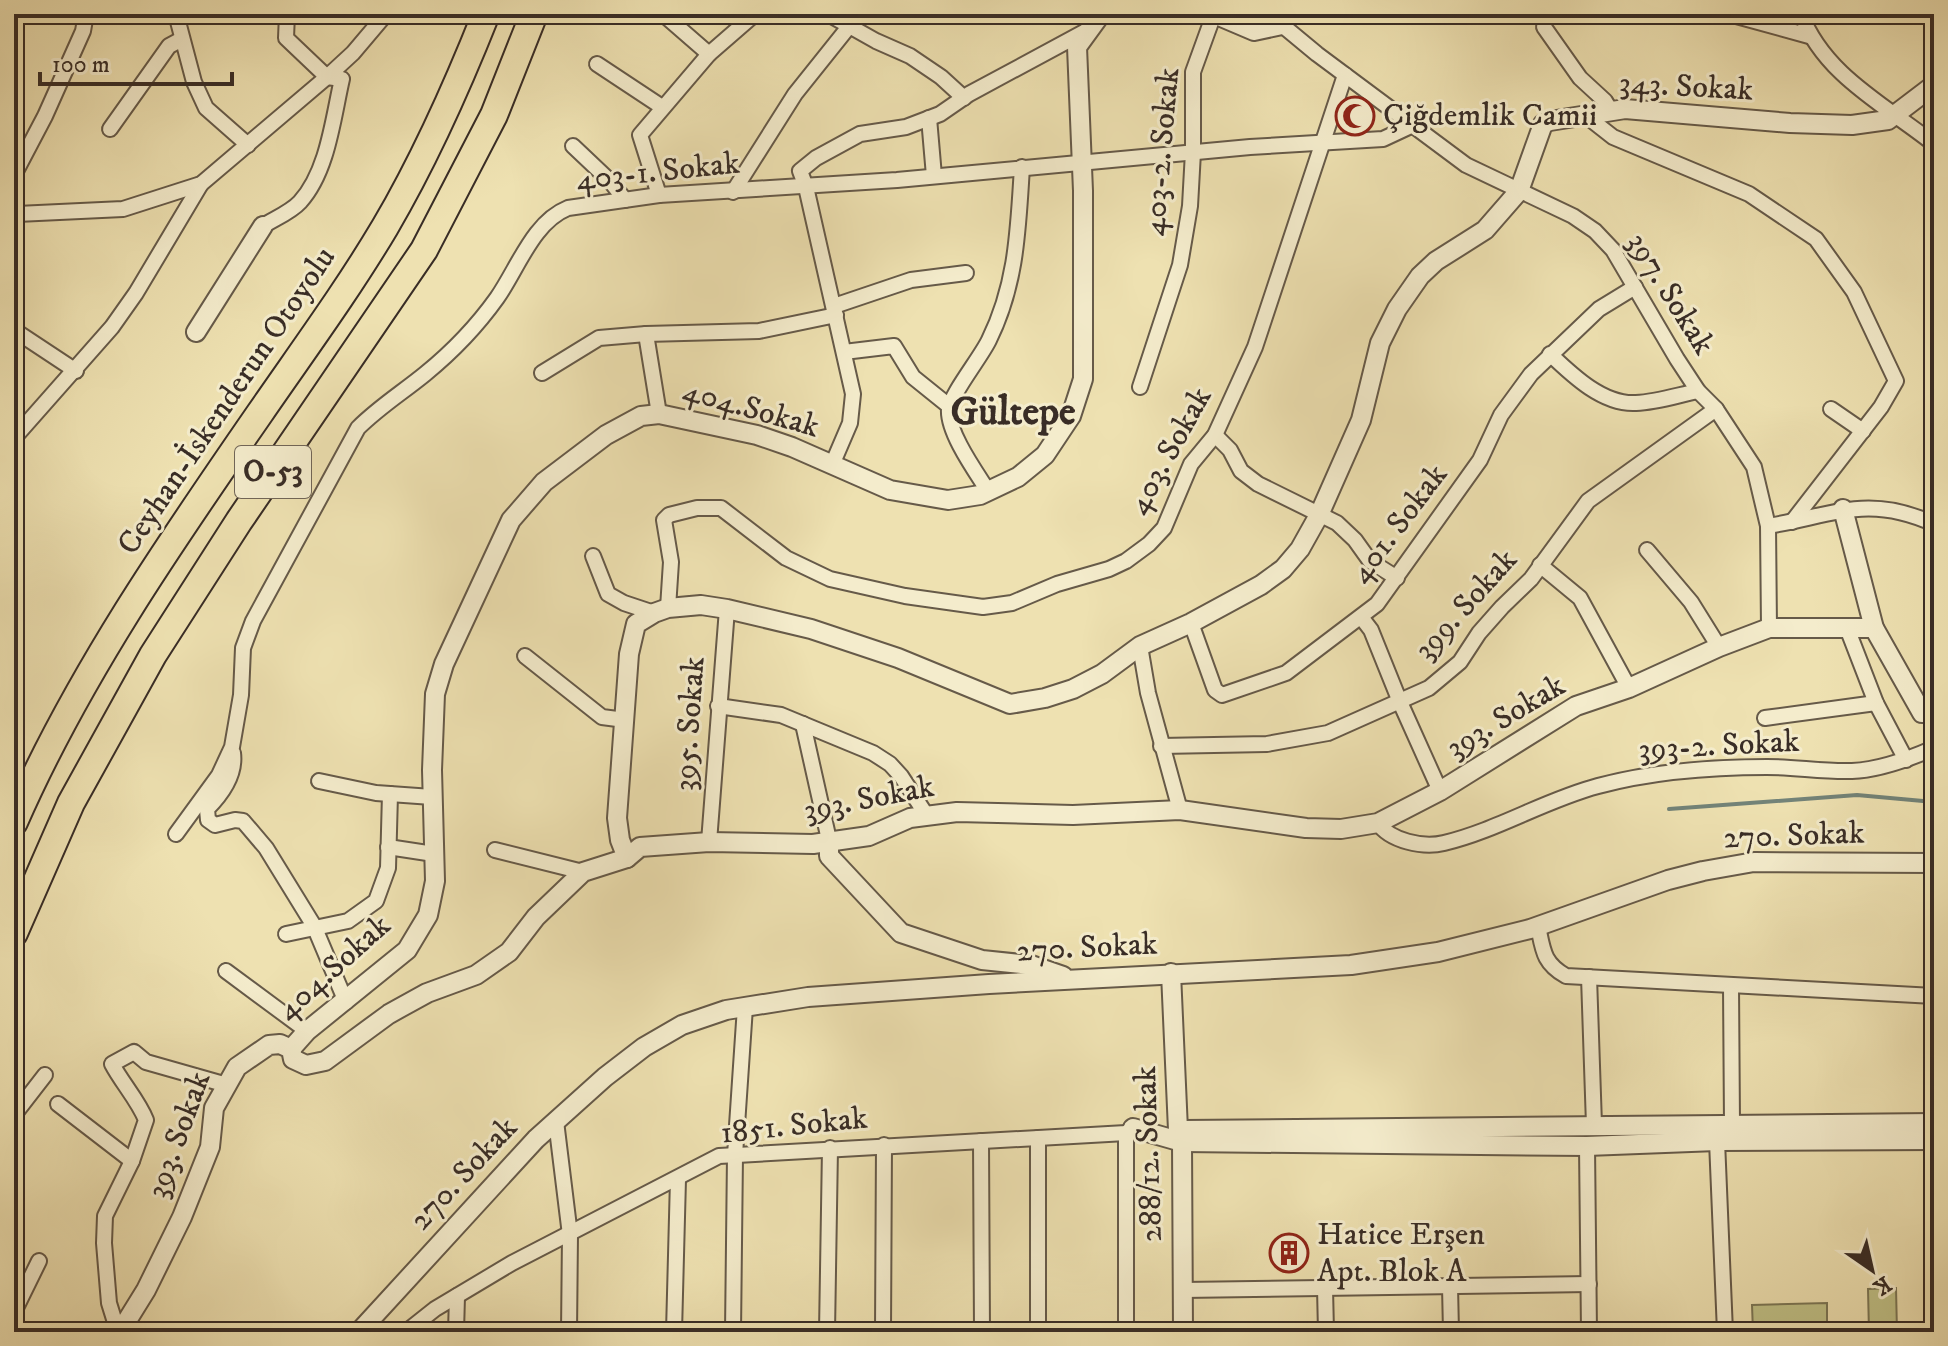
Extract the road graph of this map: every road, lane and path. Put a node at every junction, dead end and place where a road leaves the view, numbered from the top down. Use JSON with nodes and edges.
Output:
{"nodes":[{"id":1,"x":86,"y":14,"type":"edge"},
{"id":2,"x":176,"y":14,"type":"edge"},
{"id":3,"x":287,"y":14,"type":"edge"},
{"id":4,"x":386,"y":14,"type":"edge"},
{"id":5,"x":486,"y":14,"type":"edge"},
{"id":6,"x":534,"y":14,"type":"edge"},
{"id":7,"x":663,"y":14,"type":"edge"},
{"id":8,"x":755,"y":14,"type":"edge"},
{"id":9,"x":828,"y":14,"type":"edge"},
{"id":10,"x":859,"y":14,"type":"edge"},
{"id":11,"x":1101,"y":14,"type":"edge"},
{"id":12,"x":1214,"y":14,"type":"edge"},
{"id":13,"x":1729,"y":14,"type":"edge"},
{"id":14,"x":1801,"y":14,"type":"edge"},
{"id":15,"x":1281,"y":20,"type":"edge"},
{"id":16,"x":849,"y":26,"type":"junction"},
{"id":17,"x":1544,"y":27,"type":"dead end"},
{"id":18,"x":1087,"y":31,"type":"junction"},
{"id":19,"x":1809,"y":36,"type":"junction"},
{"id":20,"x":182,"y":39,"type":"junction"},
{"id":21,"x":709,"y":54,"type":"junction"},
{"id":22,"x":597,"y":64,"type":"dead end"},
{"id":23,"x":1345,"y":75,"type":"junction"},
{"id":24,"x":327,"y":77,"type":"junction"},
{"id":25,"x":1934,"y":85,"type":"edge"},
{"id":26,"x":964,"y":98,"type":"junction"},
{"id":27,"x":662,"y":107,"type":"junction"},
{"id":28,"x":1611,"y":111,"type":"junction"},
{"id":29,"x":1897,"y":114,"type":"junction"},
{"id":30,"x":1585,"y":115,"type":"junction"},
{"id":31,"x":929,"y":118,"type":"junction"},
{"id":32,"x":1413,"y":125,"type":"junction"},
{"id":33,"x":110,"y":129,"type":"dead end"},
{"id":34,"x":1321,"y":143,"type":"junction"},
{"id":35,"x":1934,"y":144,"type":"edge"},
{"id":36,"x":248,"y":145,"type":"junction"},
{"id":37,"x":573,"y":146,"type":"dead end"},
{"id":38,"x":1193,"y":152,"type":"junction"},
{"id":39,"x":1082,"y":162,"type":"junction"},
{"id":40,"x":1022,"y":167,"type":"junction"},
{"id":41,"x":14,"y":175,"type":"edge"},
{"id":42,"x":934,"y":176,"type":"junction"},
{"id":43,"x":201,"y":184,"type":"junction"},
{"id":44,"x":806,"y":187,"type":"junction"},
{"id":45,"x":1519,"y":191,"type":"junction"},
{"id":46,"x":733,"y":192,"type":"junction"},
{"id":47,"x":14,"y":194,"type":"edge"},
{"id":48,"x":659,"y":195,"type":"junction"},
{"id":49,"x":625,"y":200,"type":"junction"},
{"id":50,"x":16,"y":215,"type":"edge"},
{"id":51,"x":263,"y":226,"type":"joint"},
{"id":52,"x":966,"y":273,"type":"dead end"},
{"id":53,"x":1635,"y":287,"type":"junction"},
{"id":54,"x":835,"y":310,"type":"junction"},
{"id":55,"x":14,"y":330,"type":"edge"},
{"id":56,"x":196,"y":332,"type":"dead end"},
{"id":57,"x":646,"y":334,"type":"junction"},
{"id":58,"x":844,"y":352,"type":"junction"},
{"id":59,"x":1550,"y":354,"type":"junction"},
{"id":60,"x":76,"y":371,"type":"junction"},
{"id":61,"x":542,"y":373,"type":"dead end"},
{"id":62,"x":1140,"y":387,"type":"dead end"},
{"id":63,"x":1698,"y":391,"type":"junction"},
{"id":64,"x":949,"y":406,"type":"junction"},
{"id":65,"x":1716,"y":409,"type":"junction"},
{"id":66,"x":1831,"y":409,"type":"dead end"},
{"id":67,"x":659,"y":414,"type":"junction"},
{"id":68,"x":1863,"y":431,"type":"junction"},
{"id":69,"x":1215,"y":435,"type":"junction"},
{"id":70,"x":14,"y":438,"type":"edge"},
{"id":71,"x":832,"y":465,"type":"junction"},
{"id":72,"x":988,"y":491,"type":"junction"},
{"id":73,"x":1843,"y":509,"type":"junction"},
{"id":74,"x":1319,"y":515,"type":"junction"},
{"id":75,"x":1792,"y":522,"type":"junction"},
{"id":76,"x":1934,"y":524,"type":"edge"},
{"id":77,"x":1768,"y":526,"type":"junction"},
{"id":78,"x":1647,"y":550,"type":"dead end"},
{"id":79,"x":593,"y":556,"type":"dead end"},
{"id":80,"x":1540,"y":565,"type":"junction"},
{"id":81,"x":1397,"y":578,"type":"junction"},
{"id":82,"x":727,"y":609,"type":"junction"},
{"id":83,"x":661,"y":610,"type":"junction"},
{"id":84,"x":1361,"y":617,"type":"junction"},
{"id":85,"x":1191,"y":623,"type":"junction"},
{"id":86,"x":1769,"y":628,"type":"junction"},
{"id":87,"x":1847,"y":628,"type":"junction"},
{"id":88,"x":1874,"y":628,"type":"junction"},
{"id":89,"x":1140,"y":646,"type":"junction"},
{"id":90,"x":1719,"y":647,"type":"junction"},
{"id":91,"x":525,"y":656,"type":"dead end"},
{"id":92,"x":1629,"y":688,"type":"junction"},
{"id":93,"x":1400,"y":702,"type":"junction"},
{"id":94,"x":1876,"y":703,"type":"junction"},
{"id":95,"x":718,"y":706,"type":"junction"},
{"id":96,"x":1934,"y":713,"type":"edge"},
{"id":97,"x":1765,"y":718,"type":"dead end"},
{"id":98,"x":625,"y":720,"type":"junction"},
{"id":99,"x":803,"y":724,"type":"junction"},
{"id":100,"x":1161,"y":746,"type":"junction"},
{"id":101,"x":232,"y":747,"type":"junction"},
{"id":102,"x":1934,"y":748,"type":"edge"},
{"id":103,"x":1906,"y":760,"type":"junction"},
{"id":104,"x":319,"y":781,"type":"dead end"},
{"id":105,"x":1440,"y":791,"type":"junction"},
{"id":106,"x":390,"y":794,"type":"junction"},
{"id":107,"x":432,"y":797,"type":"junction"},
{"id":108,"x":1180,"y":810,"type":"junction"},
{"id":109,"x":927,"y":816,"type":"junction"},
{"id":110,"x":14,"y":822,"type":"edge"},
{"id":111,"x":1378,"y":823,"type":"junction"},
{"id":112,"x":176,"y":834,"type":"dead end"},
{"id":113,"x":709,"y":842,"type":"junction"},
{"id":114,"x":388,"y":847,"type":"junction"},
{"id":115,"x":829,"y":848,"type":"junction"},
{"id":116,"x":495,"y":850,"type":"dead end"},
{"id":117,"x":434,"y":854,"type":"junction"},
{"id":118,"x":627,"y":858,"type":"junction"},
{"id":119,"x":1934,"y":863,"type":"edge"},
{"id":120,"x":583,"y":872,"type":"junction"},
{"id":121,"x":314,"y":926,"type":"junction"},
{"id":122,"x":1538,"y":926,"type":"junction"},
{"id":123,"x":14,"y":933,"type":"edge"},
{"id":124,"x":286,"y":934,"type":"dead end"},
{"id":125,"x":226,"y":971,"type":"dead end"},
{"id":126,"x":1171,"y":973,"type":"junction"},
{"id":127,"x":1589,"y":977,"type":"junction"},
{"id":128,"x":1073,"y":979,"type":"junction"},
{"id":129,"x":1731,"y":986,"type":"junction"},
{"id":130,"x":1934,"y":996,"type":"edge"},
{"id":131,"x":346,"y":1002,"type":"junction"},
{"id":132,"x":745,"y":1007,"type":"junction"},
{"id":133,"x":307,"y":1031,"type":"junction"},
{"id":134,"x":291,"y":1049,"type":"junction"},
{"id":135,"x":45,"y":1075,"type":"dead end"},
{"id":136,"x":227,"y":1085,"type":"junction"},
{"id":137,"x":58,"y":1104,"type":"dead end"},
{"id":138,"x":14,"y":1115,"type":"edge"},
{"id":139,"x":556,"y":1121,"type":"junction"},
{"id":140,"x":1934,"y":1123,"type":"edge"},
{"id":141,"x":1732,"y":1124,"type":"junction"},
{"id":142,"x":1594,"y":1125,"type":"junction"},
{"id":143,"x":1130,"y":1131,"type":"junction"},
{"id":144,"x":1180,"y":1136,"type":"junction"},
{"id":145,"x":1038,"y":1138,"type":"junction"},
{"id":146,"x":1934,"y":1140,"type":"edge"},
{"id":147,"x":981,"y":1141,"type":"junction"},
{"id":148,"x":1717,"y":1141,"type":"junction"},
{"id":149,"x":884,"y":1145,"type":"junction"},
{"id":150,"x":1587,"y":1146,"type":"junction"},
{"id":151,"x":830,"y":1148,"type":"junction"},
{"id":152,"x":735,"y":1155,"type":"junction"},
{"id":153,"x":132,"y":1161,"type":"junction"},
{"id":154,"x":678,"y":1179,"type":"junction"},
{"id":155,"x":570,"y":1235,"type":"junction"},
{"id":156,"x":39,"y":1261,"type":"dead end"},
{"id":157,"x":1589,"y":1284,"type":"junction"},
{"id":158,"x":1450,"y":1286,"type":"junction"},
{"id":159,"x":1325,"y":1288,"type":"junction"},
{"id":160,"x":1183,"y":1290,"type":"junction"},
{"id":161,"x":457,"y":1296,"type":"junction"},
{"id":162,"x":14,"y":1312,"type":"edge"},
{"id":163,"x":119,"y":1332,"type":"edge"},
{"id":164,"x":359,"y":1332,"type":"edge"},
{"id":165,"x":406,"y":1332,"type":"edge"},
{"id":166,"x":456,"y":1332,"type":"edge"},
{"id":167,"x":569,"y":1332,"type":"edge"},
{"id":168,"x":674,"y":1332,"type":"edge"},
{"id":169,"x":733,"y":1332,"type":"edge"},
{"id":170,"x":827,"y":1332,"type":"edge"},
{"id":171,"x":883,"y":1332,"type":"edge"},
{"id":172,"x":982,"y":1332,"type":"edge"},
{"id":173,"x":1038,"y":1332,"type":"edge"},
{"id":174,"x":1126,"y":1332,"type":"edge"},
{"id":175,"x":1183,"y":1332,"type":"edge"},
{"id":176,"x":1326,"y":1332,"type":"edge"},
{"id":177,"x":1451,"y":1332,"type":"edge"},
{"id":178,"x":1589,"y":1332,"type":"edge"},
{"id":179,"x":1725,"y":1332,"type":"edge"}],
"edges":[{"from":1,"to":41,"type":"street"},
{"from":2,"to":20,"type":"street"},
{"from":3,"to":24,"type":"street"},
{"from":4,"to":24,"type":"street"},
{"from":5,"to":110,"type":"highway","name":"Ceyhan-İskenderun Otoyolu","number":"O-53"},
{"from":6,"to":123,"type":"highway","number":"O-53"},
{"from":7,"to":21,"type":"street"},
{"from":8,"to":21,"type":"street"},
{"from":9,"to":16,"type":"street"},
{"from":10,"to":16,"type":"street"},
{"from":11,"to":18,"type":"street","name":"404.Sokak"},
{"from":12,"to":15,"type":"street"},
{"from":12,"to":38,"type":"street","name":"403-2. Sokak"},
{"from":13,"to":19,"type":"street"},
{"from":14,"to":19,"type":"street"},
{"from":15,"to":23,"type":"street","name":"397. Sokak"},
{"from":16,"to":26,"type":"street"},
{"from":16,"to":46,"type":"street"},
{"from":17,"to":28,"type":"street"},
{"from":18,"to":26,"type":"street"},
{"from":18,"to":39,"type":"street","name":"404.Sokak"},
{"from":19,"to":29,"type":"street"},
{"from":20,"to":33,"type":"street"},
{"from":20,"to":36,"type":"street"},
{"from":21,"to":27,"type":"street"},
{"from":22,"to":27,"type":"street"},
{"from":23,"to":32,"type":"street","name":"397. Sokak"},
{"from":23,"to":34,"type":"street","name":"403. Sokak"},
{"from":24,"to":36,"type":"street"},
{"from":24,"to":51,"type":"street"},
{"from":25,"to":29,"type":"street"},
{"from":26,"to":31,"type":"street"},
{"from":27,"to":48,"type":"street"},
{"from":28,"to":29,"type":"street","name":"343. Sokak"},
{"from":28,"to":30,"type":"street","name":"343. Sokak"},
{"from":29,"to":35,"type":"street"},
{"from":30,"to":45,"type":"street","name":"343. Sokak"},
{"from":30,"to":68,"type":"street"},
{"from":31,"to":42,"type":"street"},
{"from":31,"to":44,"type":"street"},
{"from":32,"to":34,"type":"street","name":"403-1. Sokak"},
{"from":32,"to":45,"type":"street","name":"397. Sokak"},
{"from":34,"to":38,"type":"street","name":"403-1. Sokak"},
{"from":34,"to":69,"type":"street","name":"403. Sokak"},
{"from":36,"to":43,"type":"street"},
{"from":37,"to":49,"type":"street"},
{"from":38,"to":39,"type":"street","name":"403-1. Sokak"},
{"from":38,"to":62,"type":"street","name":"403-2. Sokak"},
{"from":39,"to":40,"type":"street","name":"403-1. Sokak"},
{"from":39,"to":72,"type":"street","name":"404.Sokak"},
{"from":40,"to":42,"type":"street","name":"403-1. Sokak"},
{"from":40,"to":64,"type":"street"},
{"from":42,"to":44,"type":"street","name":"403-1. Sokak"},
{"from":43,"to":50,"type":"street"},
{"from":43,"to":60,"type":"street"},
{"from":44,"to":46,"type":"street","name":"403-1. Sokak"},
{"from":44,"to":54,"type":"street"},
{"from":45,"to":53,"type":"street","name":"397. Sokak"},
{"from":45,"to":74,"type":"street"},
{"from":46,"to":48,"type":"street","name":"403-1. Sokak"},
{"from":47,"to":50,"type":"street"},
{"from":48,"to":49,"type":"street","name":"403-1. Sokak"},
{"from":49,"to":101,"type":"street","name":"403-1. Sokak"},
{"from":51,"to":56,"type":"street"},
{"from":52,"to":54,"type":"street"},
{"from":53,"to":59,"type":"street","name":"401. Sokak"},
{"from":53,"to":63,"type":"street","name":"397. Sokak"},
{"from":54,"to":57,"type":"street"},
{"from":54,"to":58,"type":"street"},
{"from":55,"to":60,"type":"street"},
{"from":57,"to":61,"type":"street"},
{"from":57,"to":67,"type":"street"},
{"from":58,"to":64,"type":"street"},
{"from":58,"to":71,"type":"street"},
{"from":59,"to":63,"type":"street","name":"397. Sokak"},
{"from":59,"to":81,"type":"street","name":"401. Sokak"},
{"from":60,"to":70,"type":"street"},
{"from":63,"to":65,"type":"street","name":"397. Sokak"},
{"from":64,"to":72,"type":"street"},
{"from":65,"to":77,"type":"street","name":"397. Sokak"},
{"from":65,"to":80,"type":"street","name":"399. Sokak"},
{"from":66,"to":68,"type":"street"},
{"from":67,"to":71,"type":"street","name":"404.Sokak"},
{"from":67,"to":107,"type":"street","name":"404.Sokak"},
{"from":68,"to":75,"type":"street"},
{"from":69,"to":74,"type":"street"},
{"from":69,"to":83,"type":"street","name":"403. Sokak"},
{"from":71,"to":72,"type":"street","name":"404.Sokak"},
{"from":73,"to":75,"type":"street"},
{"from":73,"to":76,"type":"street"},
{"from":73,"to":88,"type":"street"},
{"from":74,"to":81,"type":"street"},
{"from":74,"to":85,"type":"street"},
{"from":75,"to":77,"type":"street"},
{"from":77,"to":86,"type":"street","name":"397. Sokak"},
{"from":78,"to":90,"type":"street"},
{"from":79,"to":83,"type":"street"},
{"from":80,"to":92,"type":"street"},
{"from":80,"to":93,"type":"street","name":"399. Sokak"},
{"from":81,"to":84,"type":"street","name":"401. Sokak"},
{"from":82,"to":83,"type":"street"},
{"from":82,"to":89,"type":"street"},
{"from":82,"to":95,"type":"street","name":"395. Sokak"},
{"from":83,"to":98,"type":"street"},
{"from":84,"to":85,"type":"street","name":"401. Sokak"},
{"from":84,"to":93,"type":"street"},
{"from":85,"to":89,"type":"street"},
{"from":86,"to":87,"type":"street","name":"393. Sokak"},
{"from":86,"to":90,"type":"street","name":"393. Sokak"},
{"from":87,"to":88,"type":"street","name":"393. Sokak"},
{"from":87,"to":94,"type":"street"},
{"from":88,"to":96,"type":"street"},
{"from":89,"to":100,"type":"street"},
{"from":90,"to":92,"type":"street","name":"393. Sokak"},
{"from":91,"to":98,"type":"street"},
{"from":92,"to":105,"type":"street","name":"393. Sokak"},
{"from":93,"to":100,"type":"street","name":"399. Sokak"},
{"from":93,"to":105,"type":"street"},
{"from":94,"to":97,"type":"street"},
{"from":94,"to":103,"type":"street"},
{"from":95,"to":99,"type":"street"},
{"from":95,"to":113,"type":"street","name":"395. Sokak"},
{"from":98,"to":118,"type":"street"},
{"from":99,"to":109,"type":"street"},
{"from":99,"to":115,"type":"street"},
{"from":100,"to":108,"type":"street"},
{"from":101,"to":112,"type":"street","name":"403-1. Sokak"},
{"from":101,"to":121,"type":"street"},
{"from":102,"to":103,"type":"street","name":"393-2. Sokak"},
{"from":103,"to":111,"type":"street","name":"393-2. Sokak"},
{"from":104,"to":106,"type":"street"},
{"from":105,"to":111,"type":"street","name":"393. Sokak"},
{"from":106,"to":107,"type":"street"},
{"from":106,"to":114,"type":"street"},
{"from":107,"to":117,"type":"street","name":"404.Sokak"},
{"from":108,"to":109,"type":"street","name":"393. Sokak"},
{"from":108,"to":111,"type":"street","name":"393. Sokak"},
{"from":109,"to":115,"type":"street","name":"393. Sokak"},
{"from":113,"to":115,"type":"street","name":"393. Sokak"},
{"from":113,"to":118,"type":"street","name":"393. Sokak"},
{"from":114,"to":117,"type":"street"},
{"from":114,"to":121,"type":"street"},
{"from":115,"to":128,"type":"street"},
{"from":116,"to":120,"type":"street"},
{"from":117,"to":131,"type":"street","name":"404.Sokak"},
{"from":118,"to":120,"type":"street","name":"393. Sokak"},
{"from":119,"to":122,"type":"street","name":"270. Sokak"},
{"from":120,"to":134,"type":"street","name":"393. Sokak"},
{"from":121,"to":124,"type":"street"},
{"from":121,"to":131,"type":"street"},
{"from":122,"to":126,"type":"street","name":"270. Sokak"},
{"from":122,"to":127,"type":"street"},
{"from":125,"to":133,"type":"street"},
{"from":126,"to":128,"type":"street","name":"270. Sokak"},
{"from":126,"to":144,"type":"street","name":"288/12. Sokak"},
{"from":127,"to":129,"type":"street"},
{"from":127,"to":142,"type":"street"},
{"from":128,"to":132,"type":"street","name":"270. Sokak"},
{"from":129,"to":130,"type":"street"},
{"from":129,"to":141,"type":"street"},
{"from":131,"to":133,"type":"street","name":"404.Sokak"},
{"from":132,"to":139,"type":"street","name":"270. Sokak"},
{"from":132,"to":152,"type":"street"},
{"from":133,"to":134,"type":"street","name":"404.Sokak"},
{"from":134,"to":136,"type":"street","name":"393. Sokak"},
{"from":135,"to":138,"type":"street"},
{"from":136,"to":153,"type":"street"},
{"from":136,"to":163,"type":"street","name":"393. Sokak"},
{"from":137,"to":153,"type":"street"},
{"from":139,"to":155,"type":"street"},
{"from":139,"to":164,"type":"street","name":"270. Sokak"},
{"from":140,"to":141,"type":"street"},
{"from":141,"to":142,"type":"street"},
{"from":142,"to":144,"type":"street"},
{"from":143,"to":144,"type":"street"},
{"from":143,"to":145,"type":"street","name":"1851. Sokak"},
{"from":143,"to":174,"type":"street"},
{"from":144,"to":150,"type":"street"},
{"from":144,"to":160,"type":"street","name":"288/12. Sokak"},
{"from":145,"to":147,"type":"street","name":"1851. Sokak"},
{"from":145,"to":173,"type":"street"},
{"from":146,"to":148,"type":"street"},
{"from":147,"to":149,"type":"street","name":"1851. Sokak"},
{"from":147,"to":172,"type":"street"},
{"from":148,"to":150,"type":"street"},
{"from":148,"to":179,"type":"street"},
{"from":149,"to":151,"type":"street","name":"1851. Sokak"},
{"from":149,"to":171,"type":"street"},
{"from":150,"to":157,"type":"street"},
{"from":151,"to":152,"type":"street","name":"1851. Sokak"},
{"from":151,"to":170,"type":"street"},
{"from":152,"to":154,"type":"street","name":"1851. Sokak"},
{"from":152,"to":169,"type":"street"},
{"from":153,"to":163,"type":"street"},
{"from":154,"to":155,"type":"street","name":"1851. Sokak"},
{"from":154,"to":168,"type":"street"},
{"from":155,"to":161,"type":"street","name":"1851. Sokak"},
{"from":155,"to":167,"type":"street"},
{"from":156,"to":162,"type":"street"},
{"from":157,"to":158,"type":"street"},
{"from":157,"to":178,"type":"street"},
{"from":158,"to":159,"type":"street"},
{"from":158,"to":177,"type":"street"},
{"from":159,"to":160,"type":"street"},
{"from":159,"to":176,"type":"street"},
{"from":160,"to":175,"type":"street","name":"288/12. Sokak"},
{"from":161,"to":165,"type":"street","name":"1851. Sokak"},
{"from":161,"to":166,"type":"street"}]}
